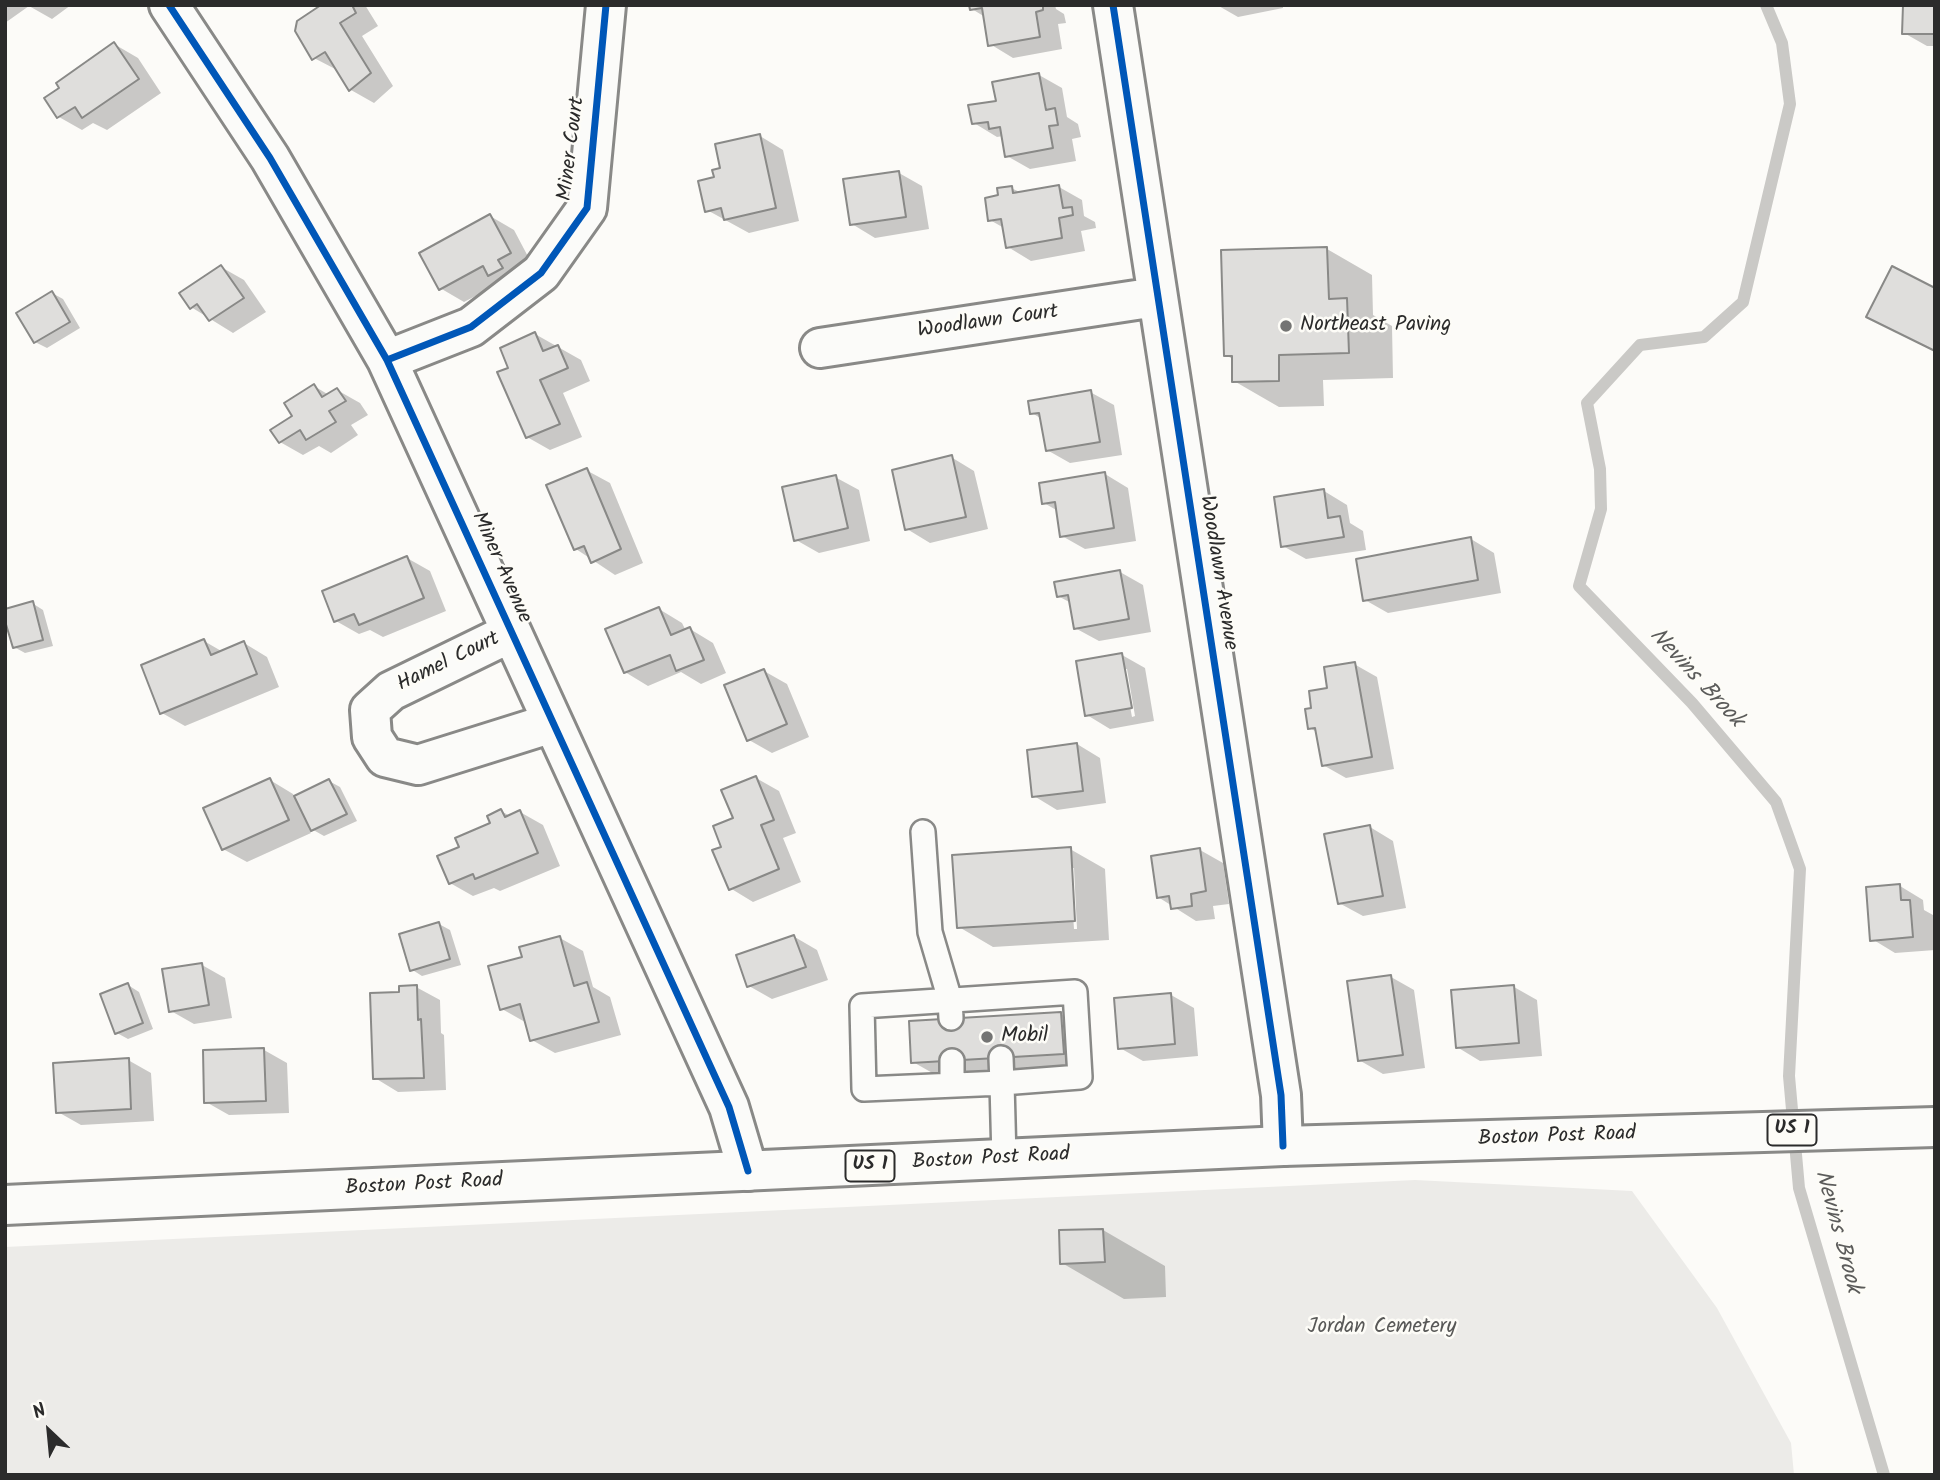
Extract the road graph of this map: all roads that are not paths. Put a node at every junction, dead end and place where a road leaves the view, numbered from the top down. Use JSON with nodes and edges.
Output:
{"nodes":[{"id":1,"x":169,"y":5,"type":"edge"},
{"id":2,"x":606,"y":5,"type":"edge"},
{"id":3,"x":1113,"y":5,"type":"edge"},
{"id":4,"x":1156,"y":298,"type":"junction"},
{"id":5,"x":820,"y":348,"type":"dead end"},
{"id":6,"x":387,"y":360,"type":"junction"},
{"id":7,"x":510,"y":633,"type":"junction"},
{"id":8,"x":552,"y":723,"type":"junction"},
{"id":9,"x":923,"y":832,"type":"dead end"},
{"id":10,"x":951,"y":1009,"type":"junction"},
{"id":11,"x":1001,"y":1058,"type":"dead end"},
{"id":12,"x":952,"y":1061,"type":"dead end"},
{"id":13,"x":1002,"y":1083,"type":"junction"},
{"id":14,"x":952,"y":1085,"type":"junction"},
{"id":15,"x":1935,"y":1127,"type":"edge"},
{"id":16,"x":1283,"y":1146,"type":"junction"},
{"id":17,"x":1004,"y":1159,"type":"junction"},
{"id":18,"x":748,"y":1171,"type":"junction"},
{"id":19,"x":5,"y":1205,"type":"edge"}],
"edges":[{"from":1,"to":6,"type":"street","name":"Miner Avenue"},
{"from":2,"to":6,"type":"street","name":"Miner Court"},
{"from":3,"to":4,"type":"street","name":"Woodlawn Avenue"},
{"from":4,"to":5,"type":"street","name":"Woodlawn Court"},
{"from":4,"to":16,"type":"street","name":"Woodlawn Avenue"},
{"from":6,"to":7,"type":"street","name":"Miner Avenue"},
{"from":7,"to":8,"type":"street","name":"Miner Avenue"},
{"from":7,"to":8,"type":"street","name":"Hamel Court"},
{"from":8,"to":18,"type":"street","name":"Miner Avenue"},
{"from":9,"to":10,"type":"lane"},
{"from":10,"to":13,"type":"lane"},
{"from":10,"to":14,"type":"lane"},
{"from":11,"to":13,"type":"lane"},
{"from":12,"to":14,"type":"lane"},
{"from":13,"to":14,"type":"lane"},
{"from":13,"to":17,"type":"lane"},
{"from":15,"to":16,"type":"street","name":"Boston Post Road","number":"US 1"},
{"from":16,"to":17,"type":"street","name":"Boston Post Road","number":"US 1"},
{"from":17,"to":18,"type":"street","name":"Boston Post Road","number":"US 1"},
{"from":18,"to":19,"type":"street","name":"Boston Post Road","number":"US 1"}]}
